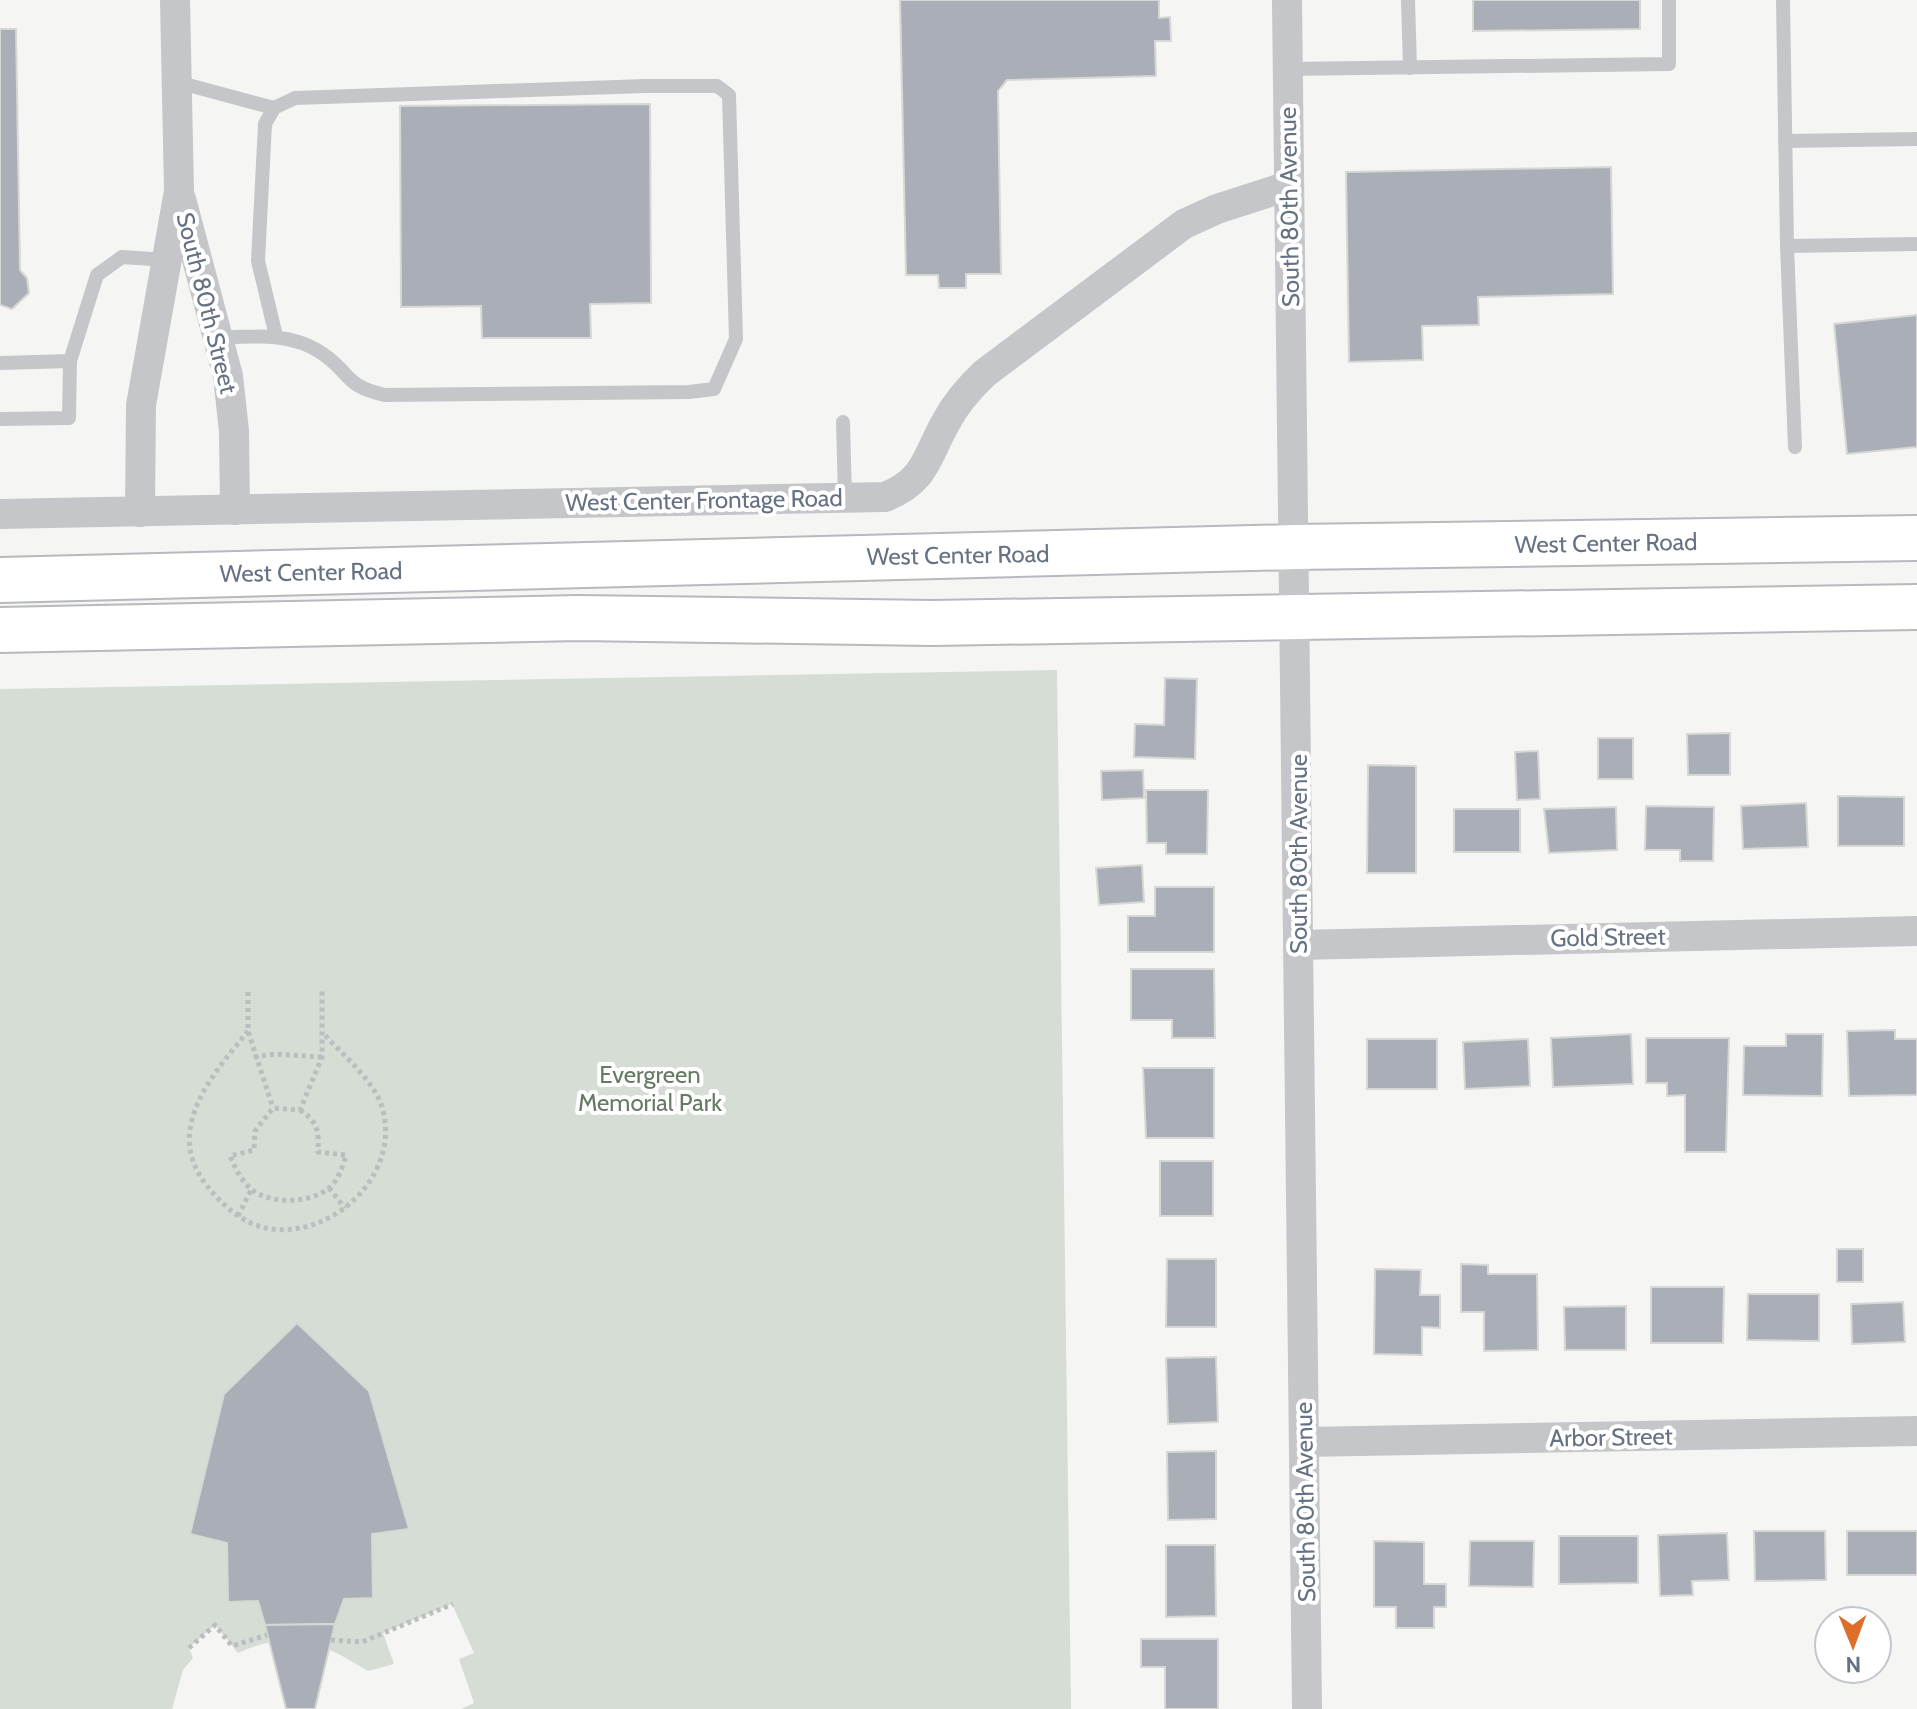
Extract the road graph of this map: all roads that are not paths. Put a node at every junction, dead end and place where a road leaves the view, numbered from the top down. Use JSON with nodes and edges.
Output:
{"nodes":[{"id":1,"x":175,"y":0,"type":"edge"},
{"id":2,"x":1287,"y":0,"type":"edge"},
{"id":3,"x":1408,"y":0,"type":"edge"},
{"id":4,"x":1669,"y":0,"type":"edge"},
{"id":5,"x":1783,"y":0,"type":"edge"},
{"id":6,"x":1410,"y":68,"type":"junction"},
{"id":7,"x":1287,"y":69,"type":"junction"},
{"id":8,"x":177,"y":82,"type":"junction"},
{"id":9,"x":274,"y":108,"type":"junction"},
{"id":10,"x":1917,"y":139,"type":"edge"},
{"id":11,"x":1785,"y":141,"type":"junction"},
{"id":12,"x":1288,"y":186,"type":"junction"},
{"id":13,"x":179,"y":191,"type":"junction"},
{"id":14,"x":1917,"y":244,"type":"edge"},
{"id":15,"x":1787,"y":246,"type":"junction"},
{"id":16,"x":167,"y":260,"type":"junction"},
{"id":17,"x":276,"y":336,"type":"junction"},
{"id":18,"x":218,"y":338,"type":"junction"},
{"id":19,"x":70,"y":361,"type":"junction"},
{"id":20,"x":0,"y":363,"type":"edge"},
{"id":21,"x":0,"y":419,"type":"edge"},
{"id":22,"x":843,"y":422,"type":"dead end"},
{"id":23,"x":1795,"y":447,"type":"dead end"},
{"id":24,"x":845,"y":497,"type":"junction"},
{"id":25,"x":235,"y":510,"type":"junction"},
{"id":26,"x":140,"y":512,"type":"junction"},
{"id":27,"x":0,"y":514,"type":"edge"},
{"id":28,"x":1917,"y":538,"type":"edge"},
{"id":29,"x":1295,"y":547,"type":"junction"},
{"id":30,"x":0,"y":580,"type":"edge"},
{"id":31,"x":1917,"y":607,"type":"edge"},
{"id":32,"x":1296,"y":618,"type":"junction"},
{"id":33,"x":0,"y":630,"type":"edge"},
{"id":34,"x":1917,"y":931,"type":"edge"},
{"id":35,"x":1298,"y":945,"type":"junction"},
{"id":36,"x":1917,"y":1431,"type":"edge"},
{"id":37,"x":1304,"y":1442,"type":"junction"},
{"id":38,"x":1307,"y":1709,"type":"edge"}],
"edges":[{"from":1,"to":8,"type":"street","name":"South 80th Street"},
{"from":2,"to":7,"type":"street","name":"South 80th Avenue"},
{"from":3,"to":6,"type":"lane"},
{"from":4,"to":6,"type":"lane"},
{"from":5,"to":11,"type":"lane"},
{"from":6,"to":7,"type":"lane"},
{"from":7,"to":12,"type":"street","name":"South 80th Avenue"},
{"from":8,"to":9,"type":"lane"},
{"from":8,"to":13,"type":"street","name":"South 80th Street"},
{"from":9,"to":17,"type":"lane"},
{"from":9,"to":17,"type":"lane"},
{"from":10,"to":11,"type":"lane"},
{"from":11,"to":15,"type":"lane"},
{"from":12,"to":24,"type":"street","name":"West Center Frontage Road"},
{"from":12,"to":29,"type":"street","name":"South 80th Avenue"},
{"from":13,"to":16,"type":"street","name":"South 80th Street"},
{"from":13,"to":18,"type":"street","name":"South 80th Street"},
{"from":14,"to":15,"type":"lane"},
{"from":15,"to":23,"type":"lane"},
{"from":16,"to":19,"type":"lane"},
{"from":16,"to":26,"type":"street","name":"South 80th Street"},
{"from":17,"to":18,"type":"lane"},
{"from":18,"to":25,"type":"street","name":"South 80th Street"},
{"from":19,"to":20,"type":"lane"},
{"from":19,"to":21,"type":"lane"},
{"from":22,"to":24,"type":"lane"},
{"from":24,"to":25,"type":"street","name":"West Center Frontage Road"},
{"from":25,"to":26,"type":"street","name":"West Center Frontage Road"},
{"from":26,"to":27,"type":"street","name":"West Center Frontage Road"},
{"from":28,"to":29,"type":"main road","name":"West Center Road"},
{"from":29,"to":30,"type":"main road","name":"West Center Road"},
{"from":29,"to":32,"type":"street","name":"South 80th Avenue"},
{"from":31,"to":32,"type":"main road"},
{"from":32,"to":33,"type":"main road"},
{"from":32,"to":35,"type":"street","name":"South 80th Avenue"},
{"from":34,"to":35,"type":"street","name":"Gold Street"},
{"from":35,"to":37,"type":"street","name":"South 80th Avenue"},
{"from":36,"to":37,"type":"street","name":"Arbor Street"},
{"from":37,"to":38,"type":"street","name":"South 80th Avenue"}]}
